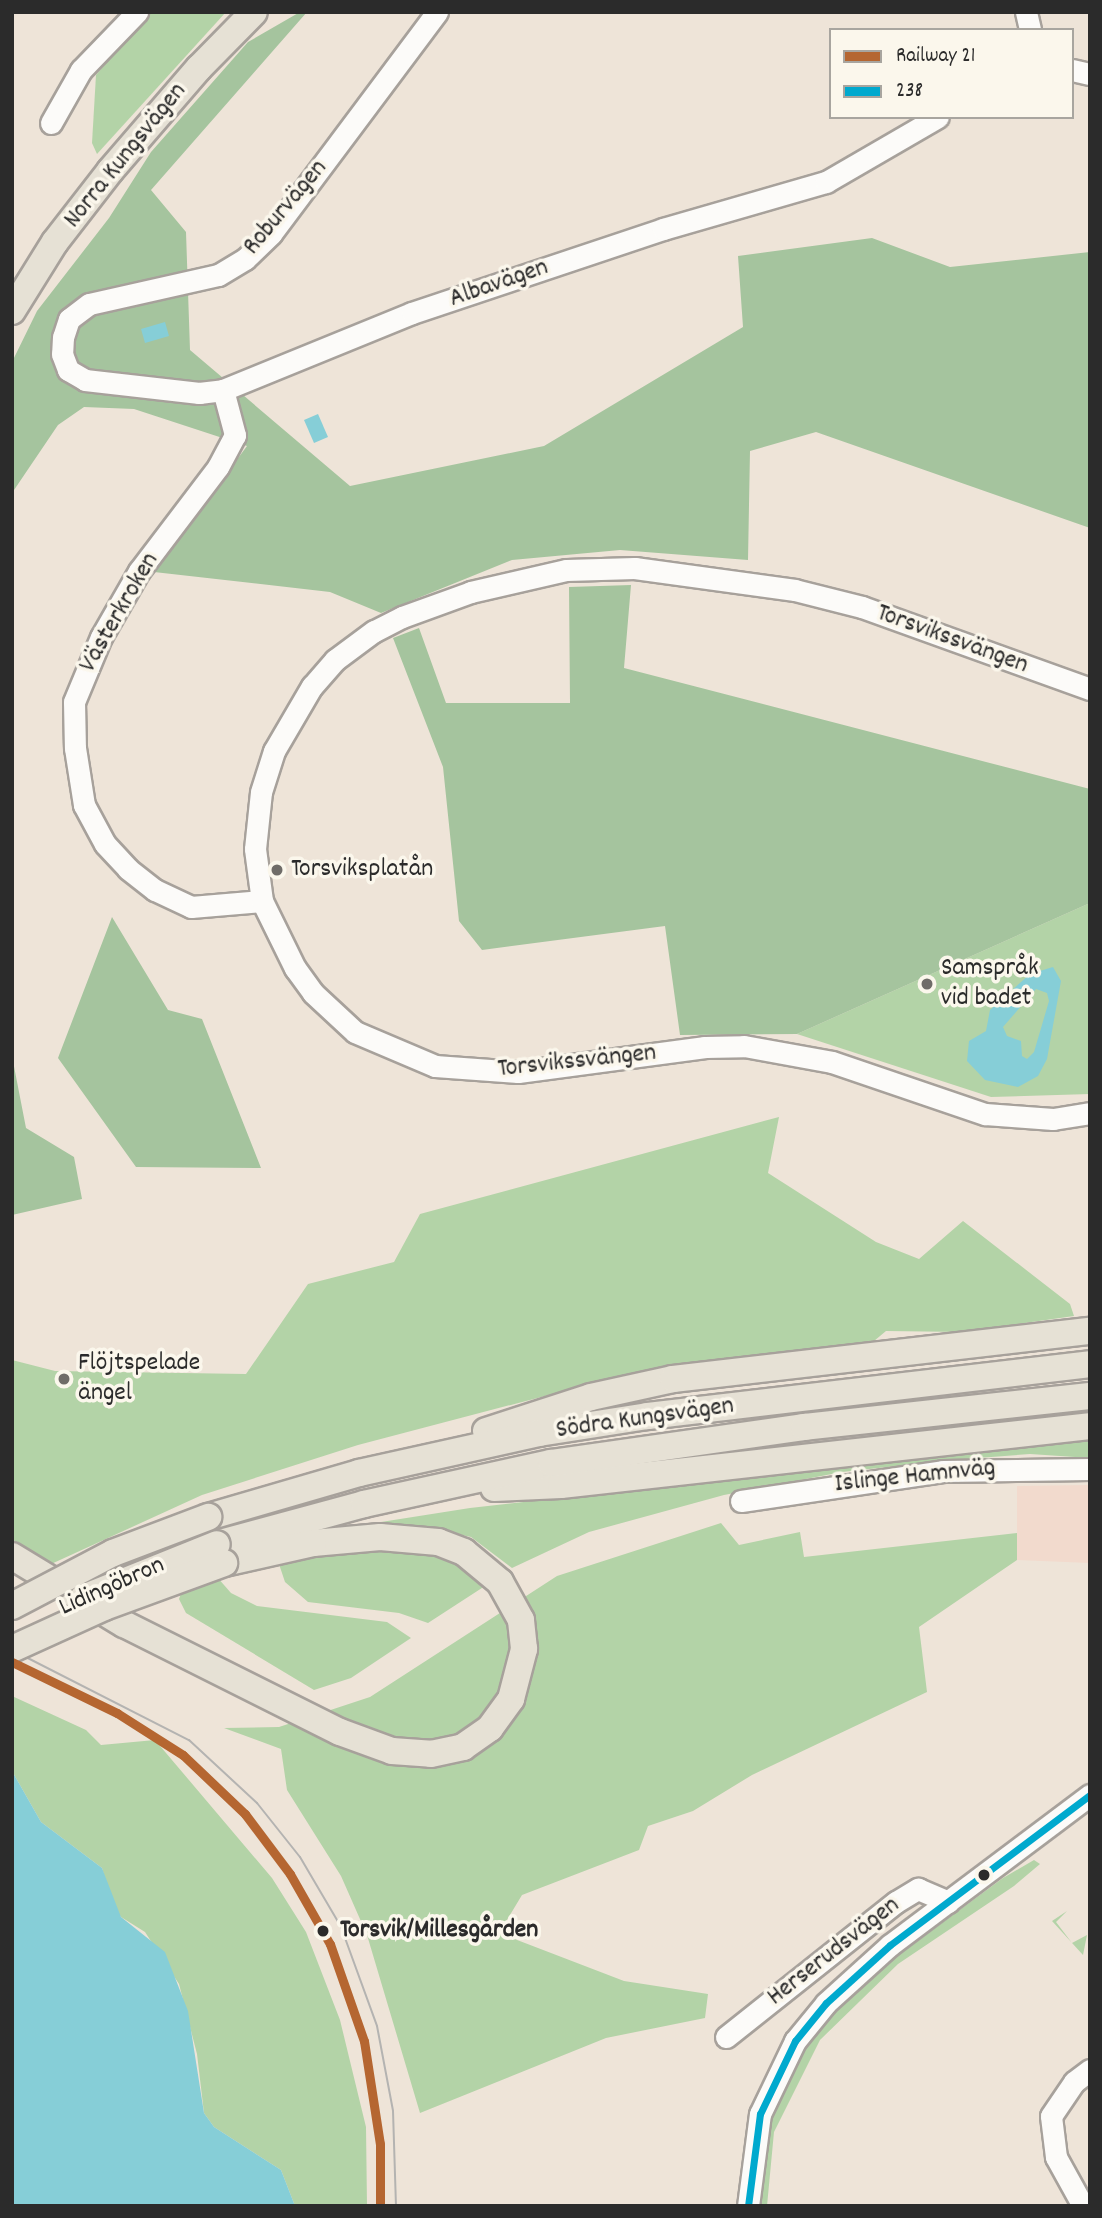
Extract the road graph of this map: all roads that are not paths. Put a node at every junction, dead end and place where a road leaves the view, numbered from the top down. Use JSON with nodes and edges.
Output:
{"nodes":[{"id":1,"x":137,"y":12,"type":"edge"},
{"id":2,"x":254,"y":12,"type":"edge"},
{"id":3,"x":437,"y":12,"type":"edge"},
{"id":4,"x":935,"y":119,"type":"edge"},
{"id":5,"x":51,"y":123,"type":"dead end"},
{"id":6,"x":12,"y":311,"type":"edge"},
{"id":7,"x":62,"y":354,"type":"joint"},
{"id":8,"x":223,"y":390,"type":"junction"},
{"id":9,"x":1090,"y":689,"type":"edge"},
{"id":10,"x":262,"y":901,"type":"junction"},
{"id":11,"x":1090,"y":1113,"type":"edge"},
{"id":12,"x":1090,"y":1331,"type":"edge"},
{"id":13,"x":1090,"y":1364,"type":"edge"},
{"id":14,"x":1090,"y":1396,"type":"edge"},
{"id":15,"x":1090,"y":1426,"type":"edge"},
{"id":16,"x":404,"y":1462,"type":"junction"},
{"id":17,"x":1090,"y":1469,"type":"edge"},
{"id":18,"x":419,"y":1492,"type":"junction"},
{"id":19,"x":741,"y":1500,"type":"dead end"},
{"id":20,"x":208,"y":1517,"type":"joint"},
{"id":21,"x":220,"y":1554,"type":"junction"},
{"id":22,"x":12,"y":1556,"type":"edge"},
{"id":23,"x":12,"y":1606,"type":"edge"},
{"id":24,"x":12,"y":1640,"type":"edge"},
{"id":25,"x":12,"y":1649,"type":"edge"},
{"id":26,"x":1090,"y":1795,"type":"edge"},
{"id":27,"x":948,"y":1902,"type":"junction"},
{"id":28,"x":726,"y":2037,"type":"dead end"},
{"id":29,"x":1090,"y":2070,"type":"edge"},
{"id":30,"x":748,"y":2206,"type":"edge"},
{"id":31,"x":1083,"y":2206,"type":"edge"}],
"edges":[{"from":1,"to":5,"type":"street"},
{"from":2,"to":6,"type":"main road","name":"Norra Kungsvägen"},
{"from":3,"to":7,"type":"street","name":"Roburvägen"},
{"from":4,"to":8,"type":"street","name":"Albavägen"},
{"from":7,"to":8,"type":"street","name":"Albavägen"},
{"from":8,"to":10,"type":"street","name":"Västerkroken"},
{"from":9,"to":10,"type":"street","name":"Torsvikssvängen"},
{"from":10,"to":11,"type":"street","name":"Torsvikssvängen"},
{"from":12,"to":16,"type":"main road"},
{"from":13,"to":16,"type":"main road","name":"Södra Kungsvägen"},
{"from":14,"to":18,"type":"main road","name":"Södra Kungsvägen"},
{"from":15,"to":18,"type":"main road"},
{"from":16,"to":20,"type":"main road","name":"Södra Kungsvägen"},
{"from":17,"to":19,"type":"street","name":"Islinge Hamnväg"},
{"from":18,"to":21,"type":"main road","name":"Södra Kungsvägen"},
{"from":20,"to":23,"type":"main road","name":"Lidingöbron","bridge":true},
{"from":21,"to":22,"type":"main road","bridge":true},
{"from":21,"to":24,"type":"main road","name":"Lidingöbron","bridge":true},
{"from":21,"to":25,"type":"main road","bridge":true},
{"from":26,"to":27,"type":"street","name":"Herserudsvägen"},
{"from":27,"to":28,"type":"street","name":"Herserudsvägen"},
{"from":27,"to":30,"type":"street","name":"Herserudsvägen"},
{"from":29,"to":31,"type":"street"}]}
